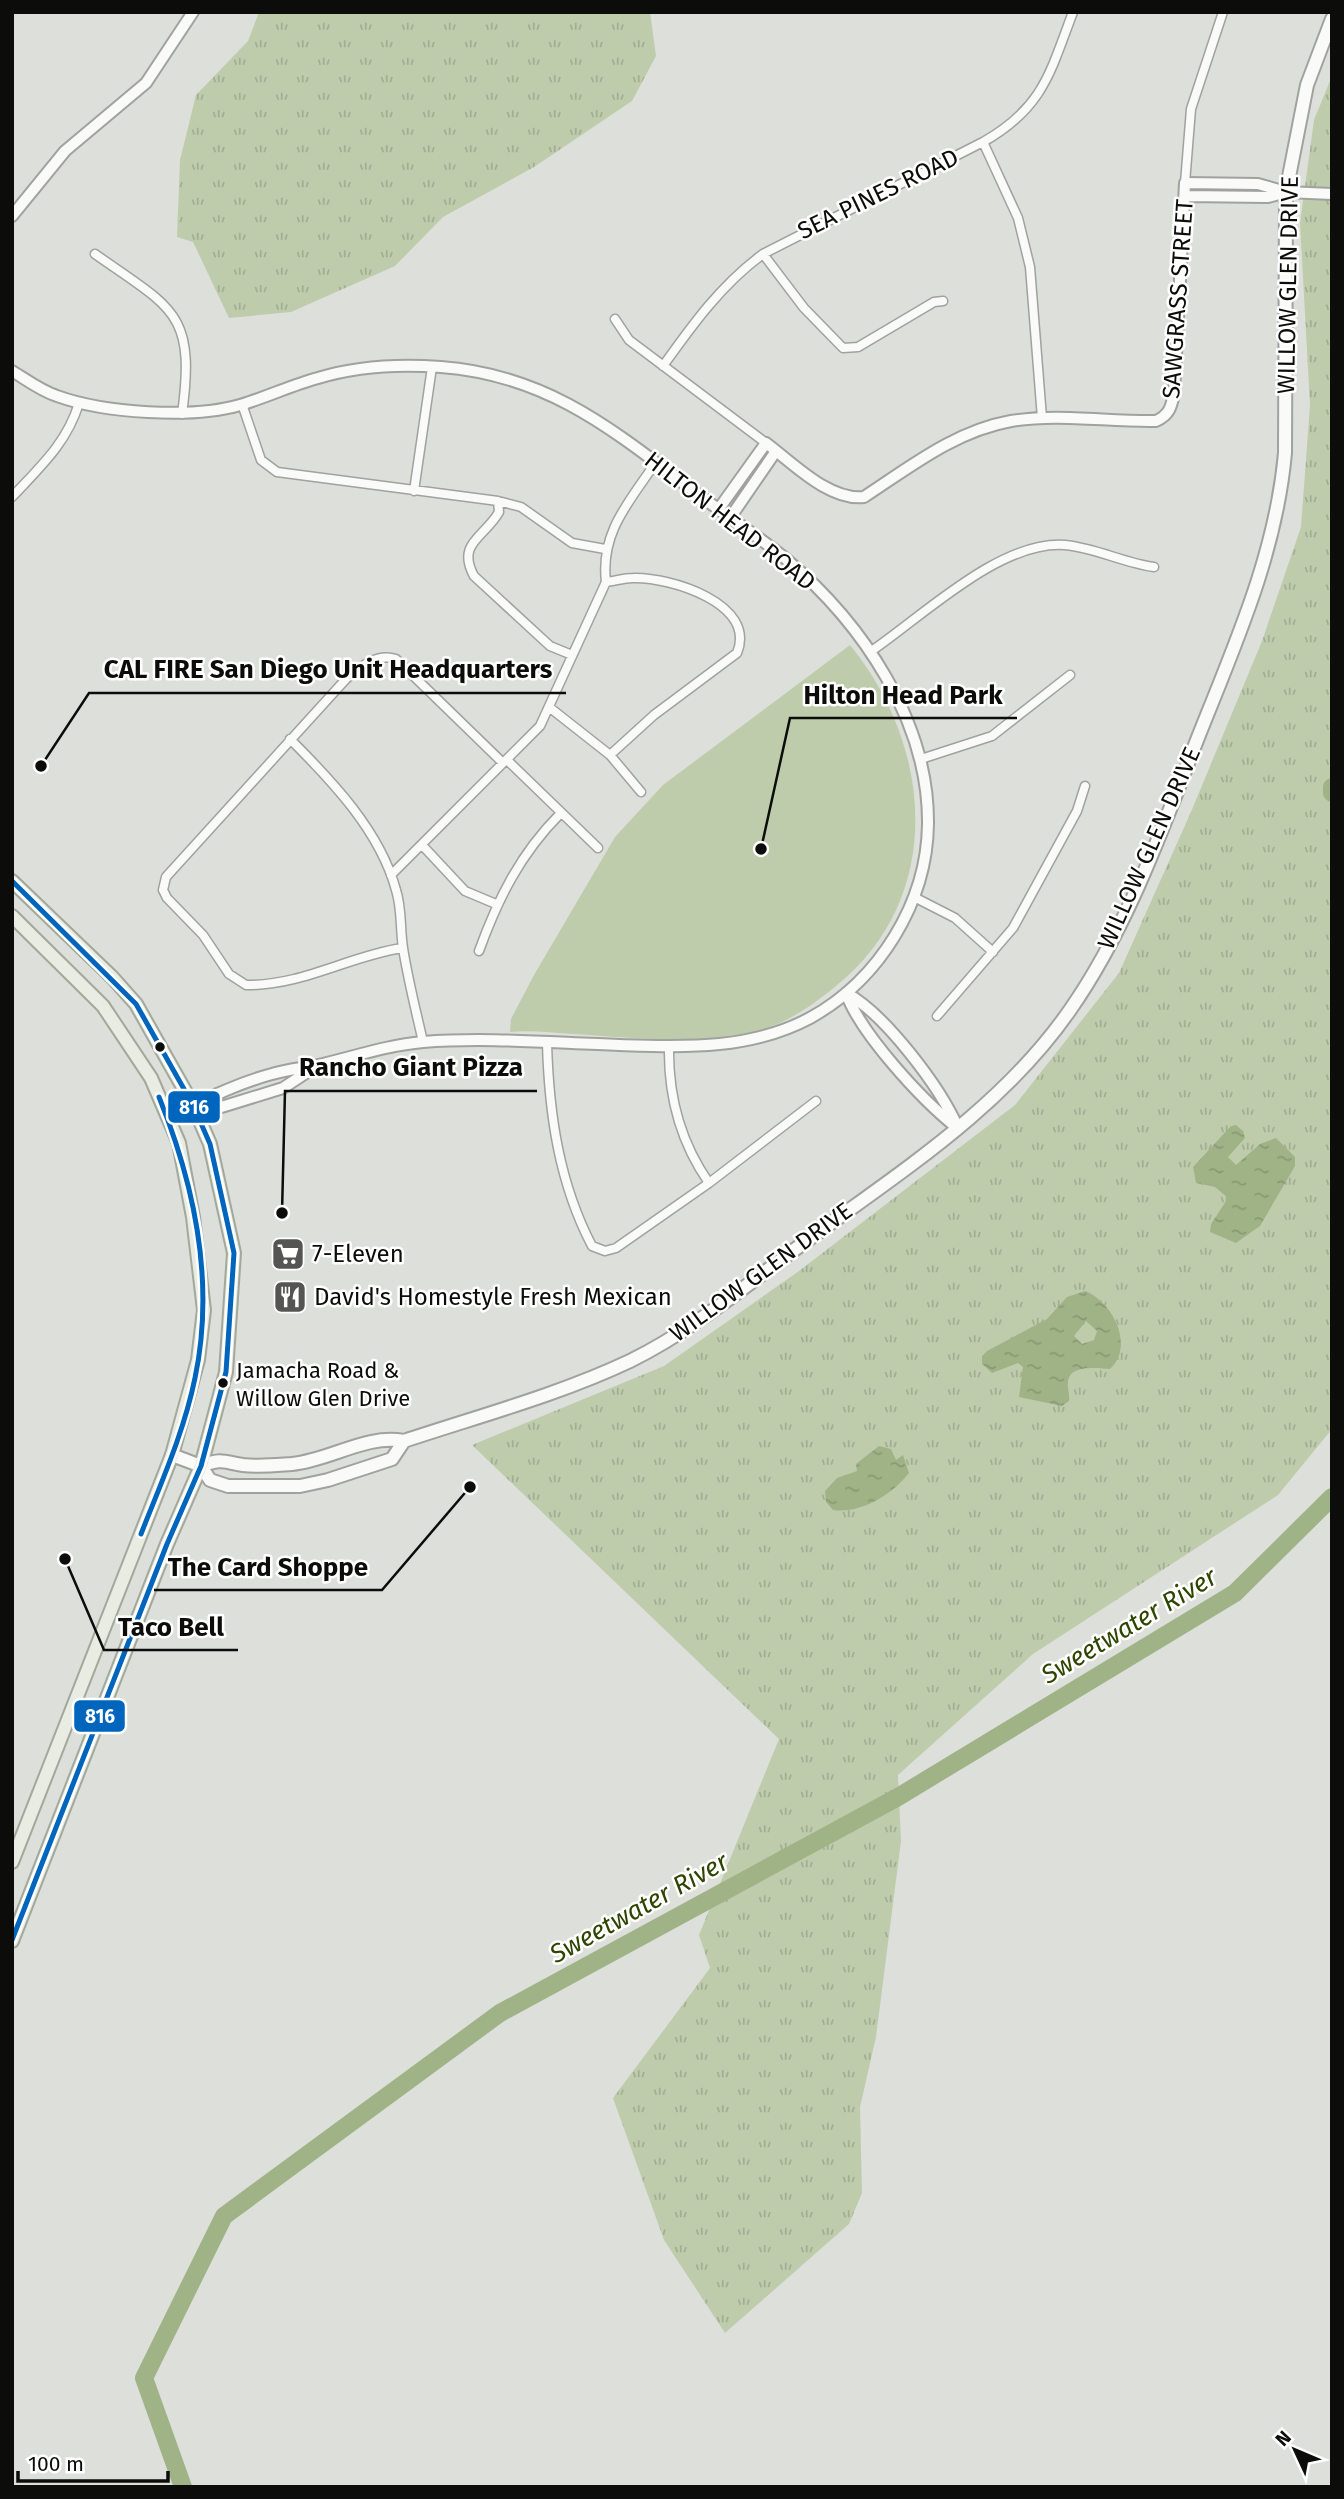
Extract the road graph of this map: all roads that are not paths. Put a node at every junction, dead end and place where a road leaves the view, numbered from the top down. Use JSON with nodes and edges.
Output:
{"nodes":[{"id":1,"x":192,"y":12,"type":"edge"},
{"id":2,"x":1073,"y":12,"type":"edge"},
{"id":3,"x":1223,"y":12,"type":"edge"},
{"id":4,"x":1332,"y":19,"type":"edge"},
{"id":5,"x":983,"y":142,"type":"junction"},
{"id":6,"x":1185,"y":183,"type":"junction"},
{"id":7,"x":1286,"y":192,"type":"junction"},
{"id":8,"x":1332,"y":194,"type":"edge"},
{"id":9,"x":1185,"y":196,"type":"junction"},
{"id":10,"x":12,"y":216,"type":"edge"},
{"id":11,"x":95,"y":254,"type":"dead end"},
{"id":12,"x":763,"y":254,"type":"junction"},
{"id":13,"x":943,"y":301,"type":"dead end"},
{"id":14,"x":615,"y":320,"type":"dead end"},
{"id":15,"x":663,"y":366,"type":"junction"},
{"id":16,"x":432,"y":367,"type":"junction"},
{"id":17,"x":12,"y":371,"type":"edge"},
{"id":18,"x":79,"y":403,"type":"junction"},
{"id":19,"x":242,"y":404,"type":"junction"},
{"id":20,"x":182,"y":414,"type":"junction"},
{"id":21,"x":1042,"y":418,"type":"junction"},
{"id":22,"x":766,"y":443,"type":"junction"},
{"id":23,"x":776,"y":451,"type":"junction"},
{"id":24,"x":656,"y":462,"type":"junction"},
{"id":25,"x":414,"y":491,"type":"junction"},
{"id":26,"x":12,"y":497,"type":"edge"},
{"id":27,"x":498,"y":501,"type":"junction"},
{"id":28,"x":718,"y":510,"type":"junction"},
{"id":29,"x":730,"y":518,"type":"junction"},
{"id":30,"x":606,"y":549,"type":"junction"},
{"id":31,"x":1154,"y":567,"type":"dead end"},
{"id":32,"x":606,"y":582,"type":"junction"},
{"id":33,"x":870,"y":652,"type":"junction"},
{"id":34,"x":572,"y":655,"type":"junction"},
{"id":35,"x":1070,"y":675,"type":"dead end"},
{"id":36,"x":549,"y":707,"type":"junction"},
{"id":37,"x":290,"y":738,"type":"junction"},
{"id":38,"x":610,"y":755,"type":"junction"},
{"id":39,"x":920,"y":759,"type":"junction"},
{"id":40,"x":505,"y":762,"type":"junction"},
{"id":41,"x":1085,"y":786,"type":"dead end"},
{"id":42,"x":641,"y":792,"type":"dead end"},
{"id":43,"x":560,"y":814,"type":"junction"},
{"id":44,"x":422,"y":845,"type":"junction"},
{"id":45,"x":598,"y":848,"type":"dead end"},
{"id":46,"x":391,"y":875,"type":"junction"},
{"id":47,"x":12,"y":881,"type":"edge"},
{"id":48,"x":914,"y":897,"type":"junction"},
{"id":49,"x":496,"y":904,"type":"junction"},
{"id":50,"x":12,"y":916,"type":"edge"},
{"id":51,"x":402,"y":948,"type":"junction"},
{"id":52,"x":478,"y":951,"type":"dead end"},
{"id":53,"x":993,"y":951,"type":"junction"},
{"id":54,"x":846,"y":993,"type":"junction"},
{"id":55,"x":937,"y":1016,"type":"dead end"},
{"id":56,"x":423,"y":1042,"type":"junction"},
{"id":57,"x":547,"y":1043,"type":"junction"},
{"id":58,"x":670,"y":1046,"type":"junction"},
{"id":59,"x":317,"y":1066,"type":"junction"},
{"id":60,"x":816,"y":1101,"type":"dead end"},
{"id":61,"x":193,"y":1105,"type":"junction"},
{"id":62,"x":168,"y":1117,"type":"junction"},
{"id":63,"x":958,"y":1128,"type":"junction"},
{"id":64,"x":709,"y":1184,"type":"junction"},
{"id":65,"x":404,"y":1441,"type":"junction"},
{"id":66,"x":172,"y":1455,"type":"junction"},
{"id":67,"x":201,"y":1466,"type":"junction"},
{"id":68,"x":12,"y":1862,"type":"edge"},
{"id":69,"x":12,"y":1941,"type":"edge"}],
"edges":[{"from":1,"to":10,"type":"street"},
{"from":2,"to":5,"type":"street","name":"SEA PINES ROAD"},
{"from":3,"to":6,"type":"street","name":"SAWGRASS STREET"},
{"from":4,"to":7,"type":"main road","name":"WILLOW GLEN DRIVE"},
{"from":5,"to":12,"type":"street","name":"SEA PINES ROAD"},
{"from":5,"to":21,"type":"street"},
{"from":6,"to":7,"type":"street"},
{"from":6,"to":9,"type":"street","name":"SAWGRASS STREET"},
{"from":7,"to":8,"type":"street"},
{"from":7,"to":9,"type":"street"},
{"from":7,"to":63,"type":"main road","name":"WILLOW GLEN DRIVE"},
{"from":9,"to":21,"type":"street","name":"SAWGRASS STREET"},
{"from":11,"to":20,"type":"street"},
{"from":12,"to":13,"type":"street"},
{"from":12,"to":15,"type":"street","name":"SEA PINES ROAD"},
{"from":14,"to":15,"type":"street","name":"SAWGRASS STREET"},
{"from":15,"to":22,"type":"street","name":"SAWGRASS STREET"},
{"from":16,"to":19,"type":"street","name":"HILTON HEAD ROAD"},
{"from":16,"to":24,"type":"street","name":"HILTON HEAD ROAD"},
{"from":16,"to":25,"type":"street"},
{"from":17,"to":18,"type":"street","name":"HILTON HEAD ROAD"},
{"from":18,"to":20,"type":"street","name":"HILTON HEAD ROAD"},
{"from":18,"to":26,"type":"street"},
{"from":19,"to":20,"type":"street","name":"HILTON HEAD ROAD"},
{"from":19,"to":25,"type":"street"},
{"from":21,"to":23,"type":"street","name":"SAWGRASS STREET"},
{"from":22,"to":23,"type":"street","name":"SAWGRASS STREET"},
{"from":22,"to":28,"type":"street"},
{"from":23,"to":29,"type":"street"},
{"from":24,"to":28,"type":"street","name":"HILTON HEAD ROAD"},
{"from":24,"to":30,"type":"street"},
{"from":25,"to":27,"type":"street"},
{"from":27,"to":30,"type":"street"},
{"from":27,"to":34,"type":"street"},
{"from":28,"to":29,"type":"street","name":"HILTON HEAD ROAD"},
{"from":29,"to":33,"type":"street","name":"HILTON HEAD ROAD"},
{"from":30,"to":32,"type":"street"},
{"from":31,"to":33,"type":"street"},
{"from":32,"to":34,"type":"street"},
{"from":32,"to":38,"type":"street"},
{"from":33,"to":39,"type":"street","name":"HILTON HEAD ROAD"},
{"from":34,"to":36,"type":"street"},
{"from":35,"to":39,"type":"street"},
{"from":36,"to":38,"type":"street"},
{"from":36,"to":40,"type":"street"},
{"from":37,"to":40,"type":"street"},
{"from":37,"to":46,"type":"street"},
{"from":37,"to":51,"type":"street"},
{"from":38,"to":42,"type":"street"},
{"from":39,"to":48,"type":"street","name":"HILTON HEAD ROAD"},
{"from":40,"to":43,"type":"street"},
{"from":40,"to":44,"type":"street"},
{"from":41,"to":53,"type":"street"},
{"from":43,"to":45,"type":"street"},
{"from":43,"to":49,"type":"street"},
{"from":44,"to":46,"type":"street"},
{"from":44,"to":49,"type":"street"},
{"from":46,"to":51,"type":"street"},
{"from":47,"to":61,"type":"main road"},
{"from":48,"to":53,"type":"street"},
{"from":48,"to":54,"type":"street","name":"HILTON HEAD ROAD"},
{"from":49,"to":52,"type":"street"},
{"from":50,"to":62,"type":"main road"},
{"from":51,"to":56,"type":"street"},
{"from":53,"to":55,"type":"street"},
{"from":54,"to":58,"type":"street","name":"HILTON HEAD ROAD"},
{"from":54,"to":63,"type":"street"},
{"from":54,"to":63,"type":"street"},
{"from":56,"to":57,"type":"street","name":"HILTON HEAD ROAD"},
{"from":56,"to":59,"type":"street","name":"HILTON HEAD ROAD"},
{"from":57,"to":58,"type":"street","name":"HILTON HEAD ROAD"},
{"from":57,"to":64,"type":"street"},
{"from":58,"to":64,"type":"street"},
{"from":59,"to":61,"type":"street","name":"HILTON HEAD ROAD"},
{"from":59,"to":61,"type":"street","name":"HILTON HEAD ROAD"},
{"from":60,"to":64,"type":"street"},
{"from":61,"to":62,"type":"street","name":"HILTON HEAD ROAD"},
{"from":61,"to":67,"type":"main road"},
{"from":62,"to":66,"type":"main road"},
{"from":63,"to":65,"type":"main road","name":"WILLOW GLEN DRIVE"},
{"from":65,"to":67,"type":"main road","name":"WILLOW GLEN DRIVE"},
{"from":65,"to":67,"type":"main road","name":"WILLOW GLEN DRIVE"},
{"from":66,"to":67,"type":"main road","name":"WILLOW GLEN DRIVE"},
{"from":66,"to":68,"type":"main road"},
{"from":67,"to":69,"type":"main road"}]}
